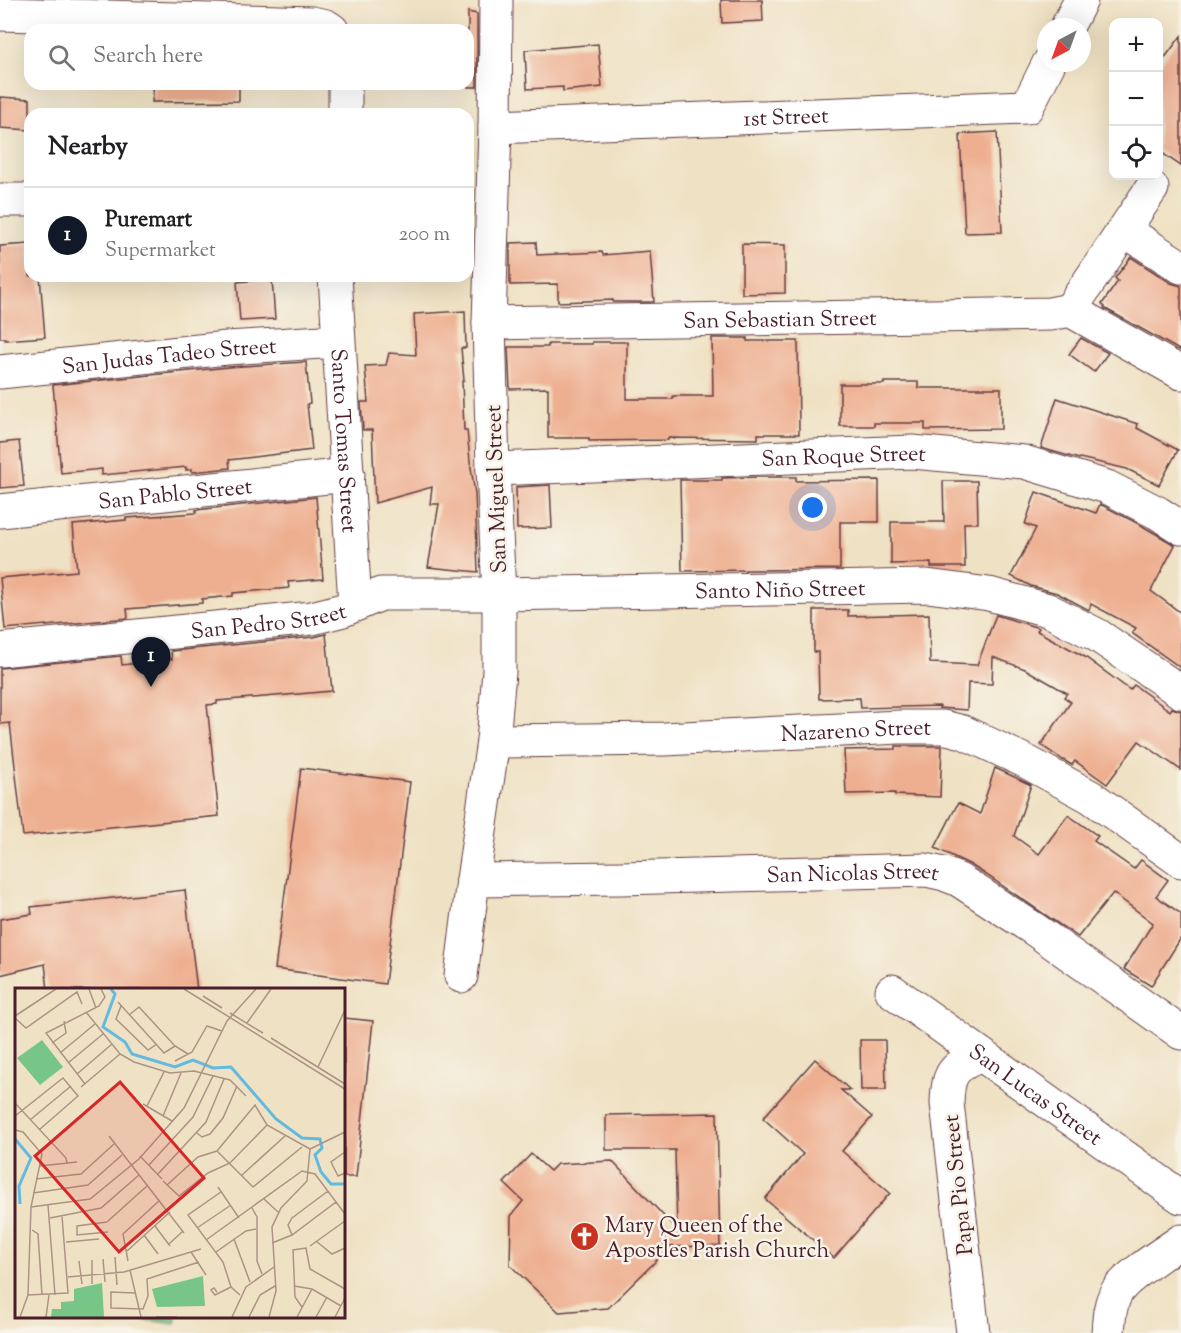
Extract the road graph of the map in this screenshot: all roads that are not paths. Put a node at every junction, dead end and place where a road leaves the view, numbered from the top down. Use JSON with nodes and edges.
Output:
{"nodes":[{"id":1,"x":496,"y":0,"type":"edge"},
{"id":2,"x":1081,"y":0,"type":"edge"},
{"id":3,"x":0,"y":14,"type":"edge"},
{"id":4,"x":1072,"y":18,"type":"edge"},
{"id":5,"x":317,"y":24,"type":"edge"},
{"id":6,"x":1044,"y":72,"type":"edge"},
{"id":7,"x":345,"y":90,"type":"edge"},
{"id":8,"x":345,"y":108,"type":"edge"},
{"id":9,"x":495,"y":127,"type":"junction"},
{"id":10,"x":1152,"y":188,"type":"dead end"},
{"id":11,"x":0,"y":200,"type":"edge"},
{"id":12,"x":24,"y":200,"type":"edge"},
{"id":13,"x":1124,"y":230,"type":"junction"},
{"id":14,"x":1181,"y":267,"type":"edge"},
{"id":15,"x":335,"y":282,"type":"edge"},
{"id":16,"x":1070,"y":310,"type":"junction"},
{"id":17,"x":489,"y":323,"type":"junction"},
{"id":18,"x":338,"y":341,"type":"junction"},
{"id":19,"x":0,"y":372,"type":"edge"},
{"id":20,"x":1181,"y":373,"type":"edge"},
{"id":21,"x":493,"y":469,"type":"junction"},
{"id":22,"x":348,"y":475,"type":"junction"},
{"id":23,"x":0,"y":511,"type":"edge"},
{"id":24,"x":1181,"y":528,"type":"edge"},
{"id":25,"x":499,"y":594,"type":"junction"},
{"id":26,"x":355,"y":604,"type":"junction"},
{"id":27,"x":0,"y":650,"type":"edge"},
{"id":28,"x":1181,"y":692,"type":"edge"},
{"id":29,"x":493,"y":741,"type":"junction"},
{"id":30,"x":1181,"y":861,"type":"edge"},
{"id":31,"x":473,"y":880,"type":"junction"},
{"id":32,"x":461,"y":976,"type":"dead end"},
{"id":33,"x":892,"y":991,"type":"dead end"},
{"id":34,"x":1181,"y":1033,"type":"edge"},
{"id":35,"x":981,"y":1055,"type":"junction"},
{"id":36,"x":1181,"y":1197,"type":"edge"},
{"id":37,"x":1181,"y":1241,"type":"edge"},
{"id":38,"x":973,"y":1333,"type":"edge"},
{"id":39,"x":1108,"y":1333,"type":"edge"}],
"edges":[{"from":1,"to":9,"type":"street","name":"San Miguel Street"},
{"from":2,"to":4,"type":"street"},
{"from":3,"to":5,"type":"street"},
{"from":6,"to":9,"type":"street","name":"1st Street"},
{"from":7,"to":8,"type":"street"},
{"from":9,"to":17,"type":"street","name":"San Miguel Street"},
{"from":10,"to":13,"type":"street"},
{"from":11,"to":12,"type":"street"},
{"from":13,"to":14,"type":"street"},
{"from":13,"to":16,"type":"street"},
{"from":15,"to":18,"type":"street","name":"Santo Tomas Street"},
{"from":16,"to":17,"type":"street","name":"San Sebastian Street"},
{"from":16,"to":20,"type":"street"},
{"from":17,"to":21,"type":"street","name":"San Miguel Street"},
{"from":18,"to":19,"type":"street","name":"San Judas Tadeo Street"},
{"from":18,"to":22,"type":"street","name":"Santo Tomas Street"},
{"from":21,"to":24,"type":"street","name":"San Roque Street"},
{"from":21,"to":25,"type":"street","name":"San Miguel Street"},
{"from":22,"to":23,"type":"street","name":"San Pablo Street"},
{"from":22,"to":26,"type":"street","name":"Santo Tomas Street"},
{"from":25,"to":26,"type":"street","name":"Santo Niño Street"},
{"from":25,"to":28,"type":"street","name":"Santo Niño Street"},
{"from":25,"to":29,"type":"street","name":"San Miguel Street"},
{"from":26,"to":27,"type":"street","name":"San Pedro Street"},
{"from":29,"to":30,"type":"street","name":"Nazareno Street"},
{"from":29,"to":31,"type":"street","name":"San Miguel Street"},
{"from":31,"to":32,"type":"street","name":"San Miguel Street"},
{"from":31,"to":34,"type":"street","name":"San Nicolas Street"},
{"from":33,"to":35,"type":"street","name":"San Lucas Street"},
{"from":35,"to":36,"type":"street","name":"San Lucas Street"},
{"from":35,"to":38,"type":"street","name":"Papa Pio Street"},
{"from":37,"to":39,"type":"street"}]}
